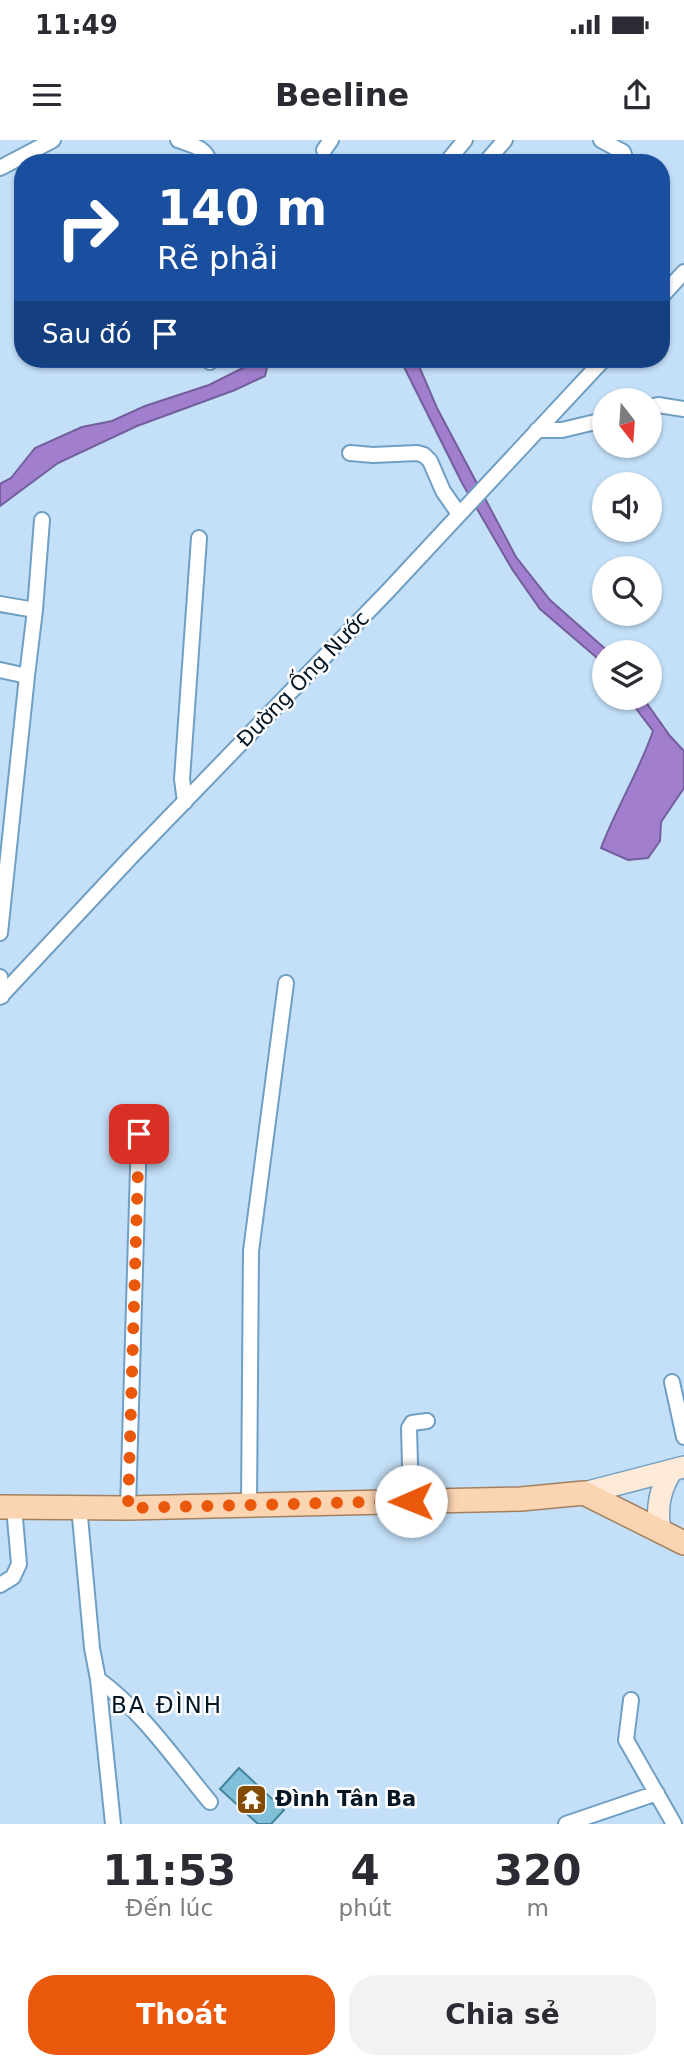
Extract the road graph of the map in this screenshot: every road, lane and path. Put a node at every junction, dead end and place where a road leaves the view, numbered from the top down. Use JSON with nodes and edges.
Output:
{"nodes":[{"id":1,"x":53,"y":140,"type":"edge"},
{"id":2,"x":178,"y":140,"type":"edge"},
{"id":3,"x":465,"y":140,"type":"edge"},
{"id":4,"x":505,"y":140,"type":"edge"},
{"id":5,"x":601,"y":140,"type":"edge"},
{"id":6,"x":26,"y":154,"type":"edge"},
{"id":7,"x":206,"y":154,"type":"edge"},
{"id":8,"x":453,"y":154,"type":"edge"},
{"id":9,"x":493,"y":154,"type":"edge"},
{"id":10,"x":624,"y":154,"type":"edge"},
{"id":11,"x":684,"y":272,"type":"edge"},
{"id":12,"x":670,"y":287,"type":"edge"},
{"id":13,"x":596,"y":368,"type":"edge"},
{"id":14,"x":662,"y":406,"type":"edge"},
{"id":15,"x":684,"y":409,"type":"edge"},
{"id":16,"x":592,"y":423,"type":"edge"},
{"id":17,"x":537,"y":430,"type":"junction"},
{"id":18,"x":350,"y":453,"type":"dead end"},
{"id":19,"x":459,"y":514,"type":"junction"},
{"id":20,"x":42,"y":520,"type":"dead end"},
{"id":21,"x":199,"y":538,"type":"dead end"},
{"id":22,"x":0,"y":604,"type":"edge"},
{"id":23,"x":35,"y":610,"type":"junction"},
{"id":24,"x":0,"y":670,"type":"edge"},
{"id":25,"x":27,"y":677,"type":"junction"},
{"id":26,"x":184,"y":802,"type":"junction"},
{"id":27,"x":0,"y":933,"type":"edge"},
{"id":28,"x":0,"y":977,"type":"edge"},
{"id":29,"x":286,"y":983,"type":"dead end"},
{"id":30,"x":1,"y":997,"type":"edge"},
{"id":31,"x":139,"y":1134,"type":"dead end"},
{"id":32,"x":672,"y":1382,"type":"dead end"},
{"id":33,"x":427,"y":1421,"type":"dead end"},
{"id":34,"x":684,"y":1437,"type":"edge"},
{"id":35,"x":678,"y":1468,"type":"edge"},
{"id":36,"x":584,"y":1493,"type":"junction"},
{"id":37,"x":411,"y":1501,"type":"junction"},
{"id":38,"x":249,"y":1505,"type":"junction"},
{"id":39,"x":79,"y":1506,"type":"junction"},
{"id":40,"x":7,"y":1507,"type":"edge"},
{"id":41,"x":128,"y":1508,"type":"junction"},
{"id":42,"x":660,"y":1530,"type":"junction"},
{"id":43,"x":684,"y":1543,"type":"edge"},
{"id":44,"x":0,"y":1585,"type":"edge"},
{"id":45,"x":98,"y":1679,"type":"junction"},
{"id":46,"x":631,"y":1700,"type":"dead end"},
{"id":47,"x":657,"y":1793,"type":"junction"},
{"id":48,"x":210,"y":1802,"type":"dead end"},
{"id":49,"x":113,"y":1824,"type":"edge"},
{"id":50,"x":566,"y":1824,"type":"edge"},
{"id":51,"x":674,"y":1824,"type":"edge"}],
"edges":[{"from":1,"to":6,"type":"street"},
{"from":2,"to":7,"type":"street"},
{"from":3,"to":8,"type":"street"},
{"from":4,"to":9,"type":"street"},
{"from":5,"to":10,"type":"street"},
{"from":11,"to":12,"type":"street"},
{"from":13,"to":17,"type":"street","name":"Đường Ống Nước"},
{"from":14,"to":15,"type":"street"},
{"from":16,"to":17,"type":"street"},
{"from":17,"to":19,"type":"street","name":"Đường Ống Nước"},
{"from":18,"to":19,"type":"street"},
{"from":19,"to":26,"type":"street","name":"Đường Ống Nước"},
{"from":20,"to":23,"type":"street"},
{"from":21,"to":26,"type":"street"},
{"from":22,"to":23,"type":"street"},
{"from":23,"to":25,"type":"street"},
{"from":24,"to":25,"type":"street"},
{"from":25,"to":27,"type":"street"},
{"from":26,"to":30,"type":"street","name":"Đường Ống Nước"},
{"from":28,"to":30,"type":"street"},
{"from":29,"to":38,"type":"street"},
{"from":31,"to":41,"type":"street"},
{"from":32,"to":34,"type":"street"},
{"from":33,"to":37,"type":"street"},
{"from":35,"to":36,"type":"main road"},
{"from":35,"to":42,"type":"main road"},
{"from":36,"to":37,"type":"main road"},
{"from":36,"to":42,"type":"main road"},
{"from":37,"to":38,"type":"main road"},
{"from":38,"to":41,"type":"main road"},
{"from":39,"to":40,"type":"main road"},
{"from":39,"to":41,"type":"main road"},
{"from":39,"to":45,"type":"street"},
{"from":40,"to":44,"type":"street"},
{"from":42,"to":43,"type":"main road"},
{"from":45,"to":48,"type":"street"},
{"from":45,"to":49,"type":"street"},
{"from":46,"to":47,"type":"street"},
{"from":47,"to":50,"type":"street"},
{"from":47,"to":51,"type":"street"}]}
